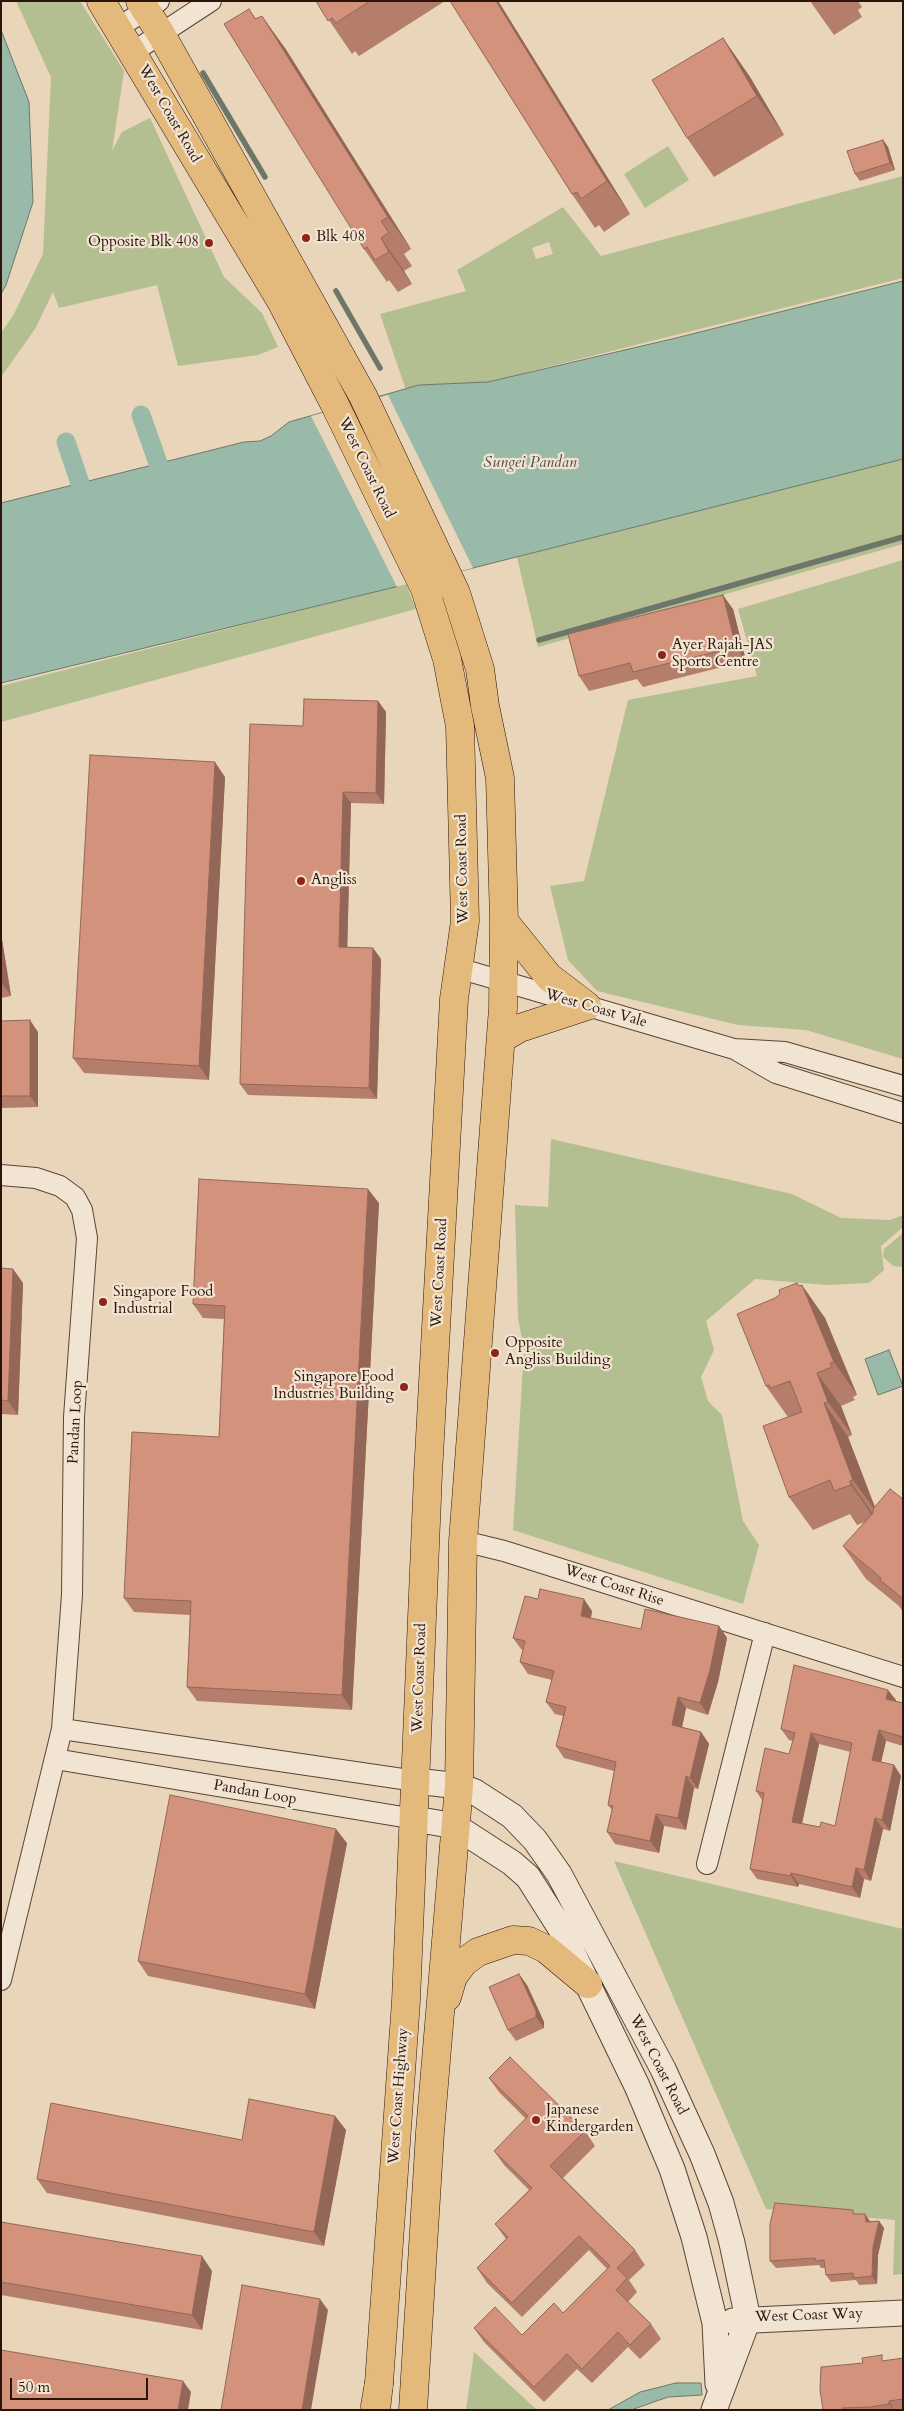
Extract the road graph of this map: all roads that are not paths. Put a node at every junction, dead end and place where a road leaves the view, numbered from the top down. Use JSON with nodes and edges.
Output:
{"nodes":[{"id":1,"x":102,"y":1,"type":"edge"},
{"id":2,"x":211,"y":1,"type":"edge"},
{"id":3,"x":148,"y":4,"type":"edge"},
{"id":4,"x":118,"y":28,"type":"junction"},
{"id":5,"x":161,"y":34,"type":"junction"},
{"id":6,"x":133,"y":52,"type":"junction"},
{"id":7,"x":438,"y":586,"type":"junction"},
{"id":8,"x":504,"y":921,"type":"junction"},
{"id":9,"x":458,"y":968,"type":"junction"},
{"id":10,"x":503,"y":982,"type":"junction"},
{"id":11,"x":586,"y":1006,"type":"junction"},
{"id":12,"x":501,"y":1039,"type":"junction"},
{"id":13,"x":734,"y":1049,"type":"junction"},
{"id":14,"x":903,"y":1086,"type":"edge"},
{"id":15,"x":903,"y":1113,"type":"edge"},
{"id":16,"x":1,"y":1175,"type":"edge"},
{"id":17,"x":463,"y":1541,"type":"junction"},
{"id":18,"x":765,"y":1633,"type":"junction"},
{"id":19,"x":903,"y":1677,"type":"edge"},
{"id":20,"x":62,"y":1729,"type":"junction"},
{"id":21,"x":55,"y":1759,"type":"junction"},
{"id":22,"x":416,"y":1781,"type":"junction"},
{"id":23,"x":458,"y":1786,"type":"junction"},
{"id":24,"x":415,"y":1819,"type":"junction"},
{"id":25,"x":455,"y":1826,"type":"junction"},
{"id":26,"x":707,"y":1864,"type":"dead end"},
{"id":27,"x":1,"y":1980,"type":"edge"},
{"id":28,"x":588,"y":1984,"type":"junction"},
{"id":29,"x":438,"y":2025,"type":"junction"},
{"id":30,"x":903,"y":2312,"type":"edge"},
{"id":31,"x":748,"y":2319,"type":"junction"},
{"id":32,"x":715,"y":2323,"type":"junction"},
{"id":33,"x":716,"y":2402,"type":"edge"},
{"id":34,"x":375,"y":2410,"type":"edge"},
{"id":35,"x":413,"y":2410,"type":"edge"}],
"edges":[{"from":1,"to":4,"type":"main road","name":"West Coast Road"},
{"from":2,"to":5,"type":"street"},
{"from":3,"to":4,"type":"street"},
{"from":3,"to":5,"type":"main road","name":"West Coast Road"},
{"from":4,"to":6,"type":"main road","name":"West Coast Road"},
{"from":5,"to":6,"type":"street"},
{"from":5,"to":7,"type":"main road","name":"West Coast Road"},
{"from":6,"to":7,"type":"main road","name":"West Coast Road"},
{"from":7,"to":8,"type":"main road","name":"West Coast Road"},
{"from":7,"to":9,"type":"main road","name":"West Coast Road"},
{"from":8,"to":10,"type":"main road","name":"West Coast Road"},
{"from":8,"to":11,"type":"main road"},
{"from":9,"to":10,"type":"street","name":"West Coast Vale"},
{"from":9,"to":22,"type":"main road","name":"West Coast Road"},
{"from":10,"to":11,"type":"street","name":"West Coast Vale"},
{"from":10,"to":12,"type":"main road","name":"West Coast Road"},
{"from":11,"to":12,"type":"main road"},
{"from":11,"to":13,"type":"street","name":"West Coast Vale"},
{"from":12,"to":17,"type":"main road","name":"West Coast Road"},
{"from":13,"to":14,"type":"street","name":"West Coast Vale"},
{"from":13,"to":15,"type":"street","name":"West Coast Vale"},
{"from":16,"to":20,"type":"street","name":"Pandan Loop"},
{"from":17,"to":18,"type":"street","name":"West Coast Rise"},
{"from":17,"to":23,"type":"main road","name":"West Coast Road"},
{"from":18,"to":19,"type":"street","name":"West Coast Rise"},
{"from":18,"to":26,"type":"street"},
{"from":20,"to":21,"type":"street","name":"Pandan Loop"},
{"from":20,"to":22,"type":"street"},
{"from":21,"to":24,"type":"street","name":"Pandan Loop"},
{"from":21,"to":27,"type":"street","name":"Pandan Loop"},
{"from":22,"to":23,"type":"street","name":"West Coast Road"},
{"from":22,"to":24,"type":"main road","name":"West Coast Highway"},
{"from":23,"to":25,"type":"main road"},
{"from":23,"to":31,"type":"street","name":"West Coast Road"},
{"from":24,"to":25,"type":"street","name":"Pandan Loop"},
{"from":24,"to":34,"type":"main road","name":"West Coast Highway"},
{"from":25,"to":28,"type":"street","name":"West Coast Road"},
{"from":25,"to":29,"type":"main road"},
{"from":28,"to":29,"type":"main road"},
{"from":28,"to":32,"type":"street","name":"West Coast Road"},
{"from":29,"to":35,"type":"main road"},
{"from":30,"to":31,"type":"street","name":"West Coast Way"},
{"from":31,"to":32,"type":"street","name":"West Coast Way"},
{"from":31,"to":33,"type":"street","name":"West Coast Road"},
{"from":32,"to":33,"type":"street","name":"West Coast Road"}]}
